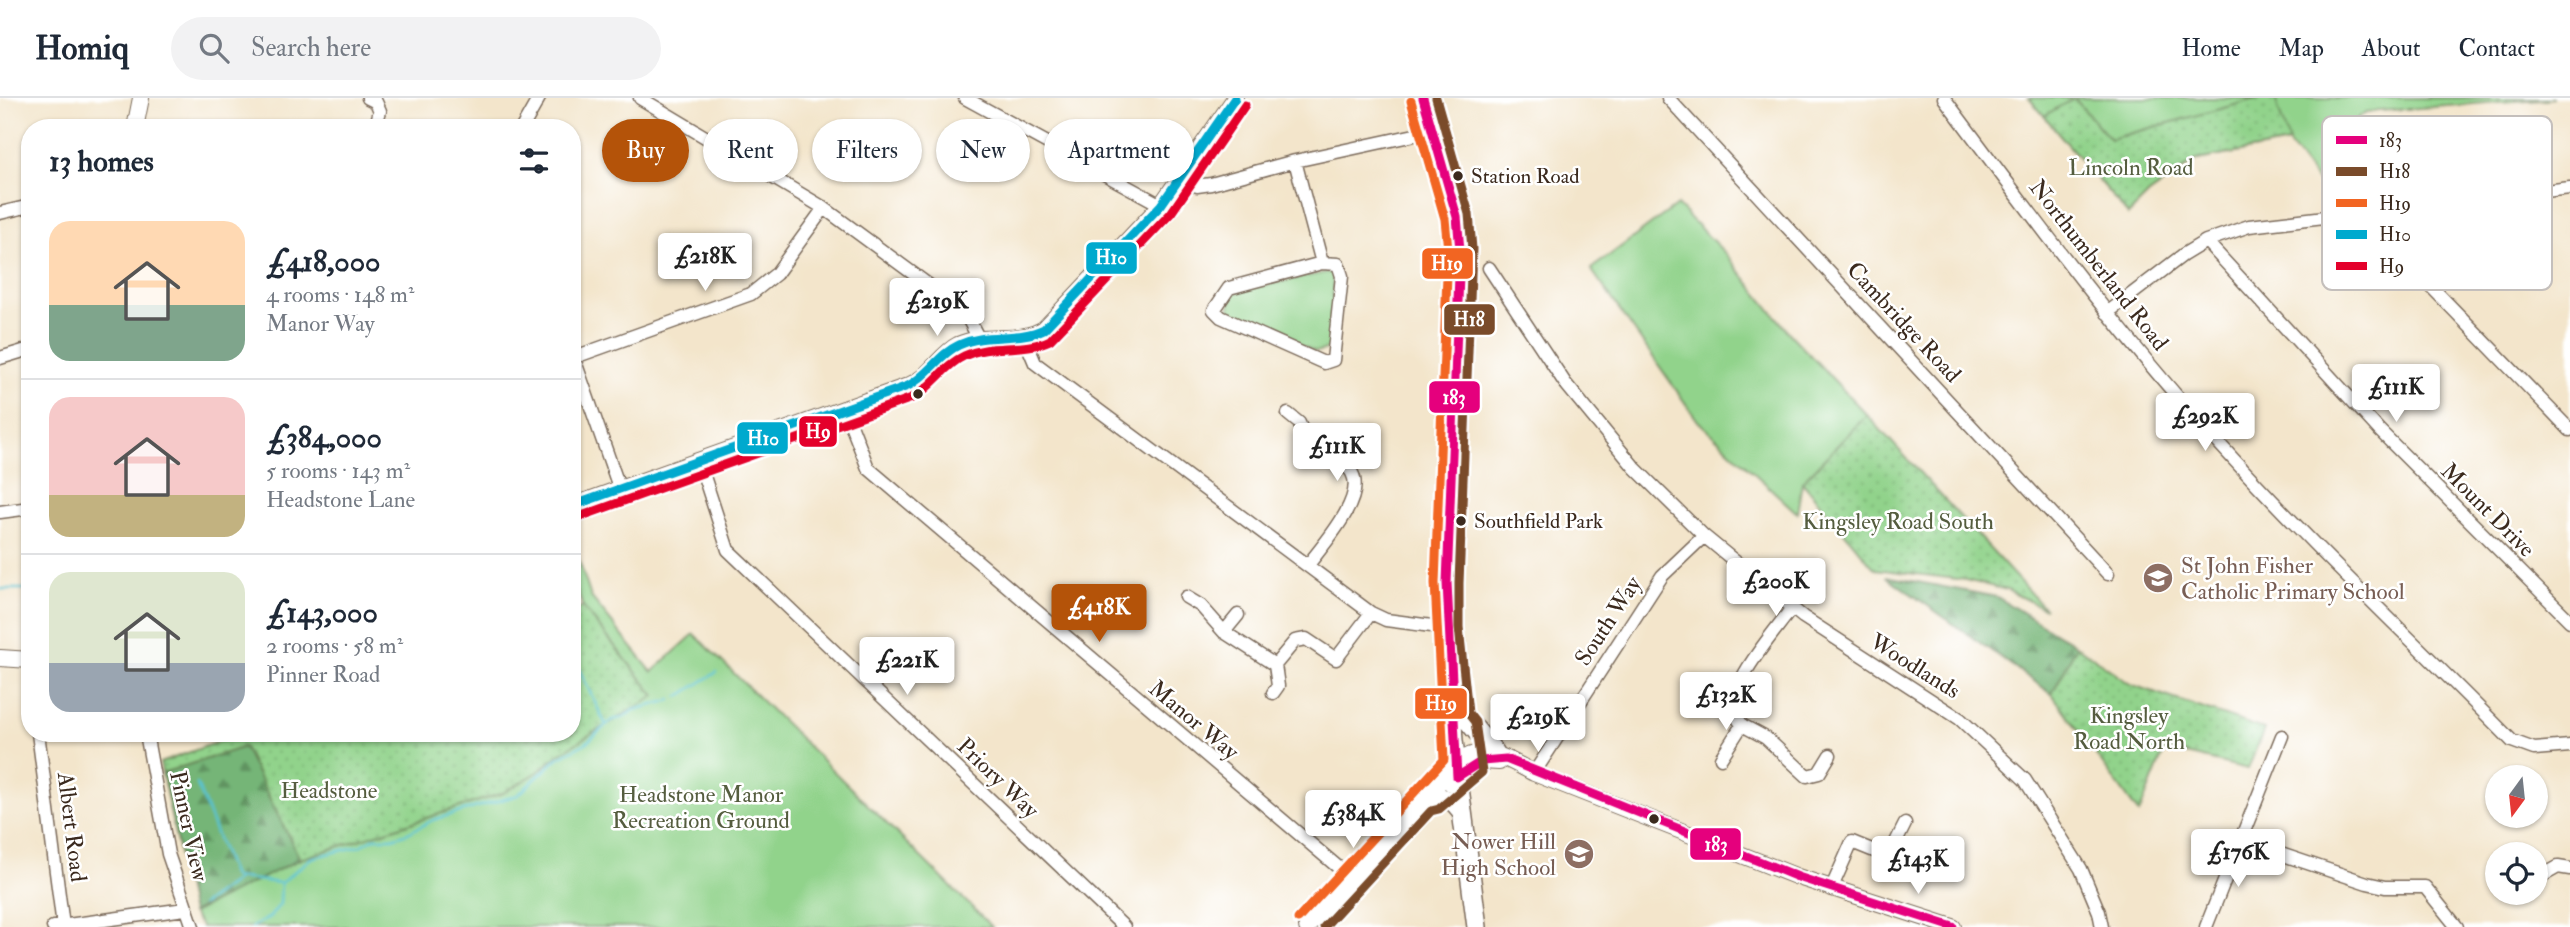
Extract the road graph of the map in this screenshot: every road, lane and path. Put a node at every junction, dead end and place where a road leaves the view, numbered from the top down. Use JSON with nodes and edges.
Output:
{"nodes":[{"id":1,"x":141,"y":98,"type":"edge"},
{"id":2,"x":368,"y":98,"type":"edge"},
{"id":3,"x":539,"y":98,"type":"edge"},
{"id":4,"x":640,"y":98,"type":"edge"},
{"id":5,"x":965,"y":98,"type":"edge"},
{"id":6,"x":1236,"y":98,"type":"edge"},
{"id":7,"x":1423,"y":98,"type":"edge"},
{"id":8,"x":1668,"y":98,"type":"edge"},
{"id":9,"x":1944,"y":98,"type":"edge"},
{"id":10,"x":137,"y":119,"type":"edge"},
{"id":11,"x":377,"y":119,"type":"edge"},
{"id":12,"x":527,"y":119,"type":"edge"},
{"id":13,"x":1433,"y":131,"type":"junction"},
{"id":14,"x":1194,"y":159,"type":"edge"},
{"id":15,"x":1295,"y":161,"type":"junction"},
{"id":16,"x":1178,"y":182,"type":"edge"},
{"id":17,"x":1189,"y":182,"type":"edge"},
{"id":18,"x":2570,"y":188,"type":"edge"},
{"id":19,"x":2552,"y":190,"type":"edge"},
{"id":20,"x":1161,"y":205,"type":"junction"},
{"id":21,"x":21,"y":208,"type":"edge"},
{"id":22,"x":824,"y":208,"type":"junction"},
{"id":23,"x":0,"y":213,"type":"edge"},
{"id":24,"x":2322,"y":217,"type":"edge"},
{"id":25,"x":2206,"y":242,"type":"junction"},
{"id":26,"x":1322,"y":263,"type":"junction"},
{"id":27,"x":1489,"y":268,"type":"dead end"},
{"id":28,"x":2435,"y":290,"type":"edge"},
{"id":29,"x":2107,"y":313,"type":"junction"},
{"id":30,"x":1024,"y":337,"type":"junction"},
{"id":31,"x":979,"y":339,"type":"junction"},
{"id":32,"x":21,"y":352,"type":"edge"},
{"id":33,"x":581,"y":353,"type":"edge"},
{"id":34,"x":0,"y":358,"type":"edge"},
{"id":35,"x":581,"y":379,"type":"edge"},
{"id":36,"x":845,"y":409,"type":"junction"},
{"id":37,"x":1288,"y":414,"type":"dead end"},
{"id":38,"x":2570,"y":429,"type":"edge"},
{"id":39,"x":699,"y":461,"type":"junction"},
{"id":40,"x":620,"y":490,"type":"junction"},
{"id":41,"x":581,"y":503,"type":"edge"},
{"id":42,"x":21,"y":509,"type":"edge"},
{"id":43,"x":0,"y":512,"type":"edge"},
{"id":44,"x":1704,"y":536,"type":"junction"},
{"id":45,"x":1308,"y":565,"type":"junction"},
{"id":46,"x":2108,"y":574,"type":"dead end"},
{"id":47,"x":1186,"y":597,"type":"dead end"},
{"id":48,"x":1791,"y":609,"type":"junction"},
{"id":49,"x":1371,"y":613,"type":"junction"},
{"id":50,"x":1238,"y":615,"type":"dead end"},
{"id":51,"x":2570,"y":621,"type":"edge"},
{"id":52,"x":1447,"y":628,"type":"junction"},
{"id":53,"x":1224,"y":632,"type":"junction"},
{"id":54,"x":0,"y":658,"type":"edge"},
{"id":55,"x":21,"y":662,"type":"edge"},
{"id":56,"x":1275,"y":665,"type":"junction"},
{"id":57,"x":1273,"y":693,"type":"dead end"},
{"id":58,"x":1455,"y":712,"type":"junction"},
{"id":59,"x":1742,"y":725,"type":"junction"},
{"id":60,"x":2282,"y":736,"type":"dead end"},
{"id":61,"x":39,"y":742,"type":"edge"},
{"id":62,"x":148,"y":742,"type":"edge"},
{"id":63,"x":2570,"y":746,"type":"edge"},
{"id":64,"x":1830,"y":755,"type":"dead end"},
{"id":65,"x":1501,"y":756,"type":"junction"},
{"id":66,"x":1721,"y":758,"type":"dead end"},
{"id":67,"x":1463,"y":766,"type":"junction"},
{"id":68,"x":1534,"y":772,"type":"junction"},
{"id":69,"x":1431,"y":798,"type":"junction"},
{"id":70,"x":1461,"y":810,"type":"junction"},
{"id":71,"x":1905,"y":824,"type":"dead end"},
{"id":72,"x":2239,"y":840,"type":"junction"},
{"id":73,"x":2570,"y":869,"type":"edge"},
{"id":74,"x":2548,"y":873,"type":"edge"},
{"id":75,"x":1352,"y":879,"type":"junction"},
{"id":76,"x":1832,"y":887,"type":"junction"},
{"id":77,"x":185,"y":909,"type":"junction"},
{"id":78,"x":58,"y":926,"type":"edge"},
{"id":79,"x":194,"y":927,"type":"edge"},
{"id":80,"x":1124,"y":927,"type":"edge"},
{"id":81,"x":1307,"y":927,"type":"edge"},
{"id":82,"x":1477,"y":927,"type":"edge"},
{"id":83,"x":1490,"y":927,"type":"edge"},
{"id":84,"x":1953,"y":927,"type":"edge"},
{"id":85,"x":2102,"y":927,"type":"edge"},
{"id":86,"x":2206,"y":927,"type":"edge"},
{"id":87,"x":2457,"y":927,"type":"edge"}],
"edges":[{"from":1,"to":10,"type":"street"},
{"from":2,"to":11,"type":"street"},
{"from":3,"to":12,"type":"street"},
{"from":4,"to":22,"type":"street"},
{"from":5,"to":20,"type":"street"},
{"from":6,"to":14,"type":"street"},
{"from":7,"to":13,"type":"main road"},
{"from":8,"to":46,"type":"street","name":"Cambridge Road"},
{"from":9,"to":29,"type":"street","name":"Northumberland Road"},
{"from":13,"to":15,"type":"street"},
{"from":13,"to":52,"type":"main road"},
{"from":15,"to":17,"type":"street"},
{"from":15,"to":26,"type":"street"},
{"from":16,"to":20,"type":"street"},
{"from":18,"to":19,"type":"street"},
{"from":20,"to":30,"type":"street"},
{"from":21,"to":23,"type":"street"},
{"from":22,"to":31,"type":"street"},
{"from":22,"to":33,"type":"street"},
{"from":24,"to":25,"type":"street"},
{"from":25,"to":29,"type":"street"},
{"from":25,"to":51,"type":"street","name":"Mount Drive"},
{"from":26,"to":26,"type":"street"},
{"from":27,"to":44,"type":"street","name":"Woodlands"},
{"from":28,"to":38,"type":"street"},
{"from":29,"to":63,"type":"street","name":"Northumberland Road"},
{"from":30,"to":31,"type":"street"},
{"from":30,"to":45,"type":"street"},
{"from":31,"to":36,"type":"street"},
{"from":32,"to":34,"type":"street"},
{"from":35,"to":40,"type":"street"},
{"from":36,"to":39,"type":"street"},
{"from":36,"to":75,"type":"street","name":"Manor Way"},
{"from":37,"to":45,"type":"street"},
{"from":39,"to":40,"type":"street"},
{"from":39,"to":80,"type":"street","name":"Priory Way"},
{"from":40,"to":41,"type":"street"},
{"from":42,"to":43,"type":"street"},
{"from":44,"to":48,"type":"street","name":"Woodlands"},
{"from":44,"to":68,"type":"street","name":"South Way"},
{"from":45,"to":49,"type":"street"},
{"from":47,"to":53,"type":"street"},
{"from":48,"to":59,"type":"street"},
{"from":48,"to":85,"type":"street","name":"Woodlands"},
{"from":49,"to":52,"type":"street"},
{"from":49,"to":56,"type":"street"},
{"from":50,"to":53,"type":"street"},
{"from":52,"to":58,"type":"main road"},
{"from":53,"to":56,"type":"street"},
{"from":54,"to":55,"type":"street"},
{"from":56,"to":57,"type":"street"},
{"from":58,"to":65,"type":"main road"},
{"from":58,"to":67,"type":"main road"},
{"from":59,"to":64,"type":"street"},
{"from":59,"to":66,"type":"street"},
{"from":60,"to":72,"type":"street"},
{"from":61,"to":78,"type":"street","name":"Albert Road"},
{"from":62,"to":77,"type":"street","name":"Pinner View"},
{"from":65,"to":67,"type":"street"},
{"from":65,"to":68,"type":"street"},
{"from":67,"to":69,"type":"street"},
{"from":67,"to":70,"type":"main road"},
{"from":67,"to":83,"type":"main road"},
{"from":68,"to":76,"type":"street"},
{"from":69,"to":70,"type":"main road"},
{"from":69,"to":75,"type":"street"},
{"from":70,"to":82,"type":"main road"},
{"from":71,"to":76,"type":"street"},
{"from":72,"to":86,"type":"street"},
{"from":72,"to":87,"type":"street"},
{"from":73,"to":74,"type":"street"},
{"from":75,"to":81,"type":"street"},
{"from":76,"to":84,"type":"street"},
{"from":77,"to":78,"type":"street"},
{"from":77,"to":79,"type":"street","name":"Pinner View"}]}
